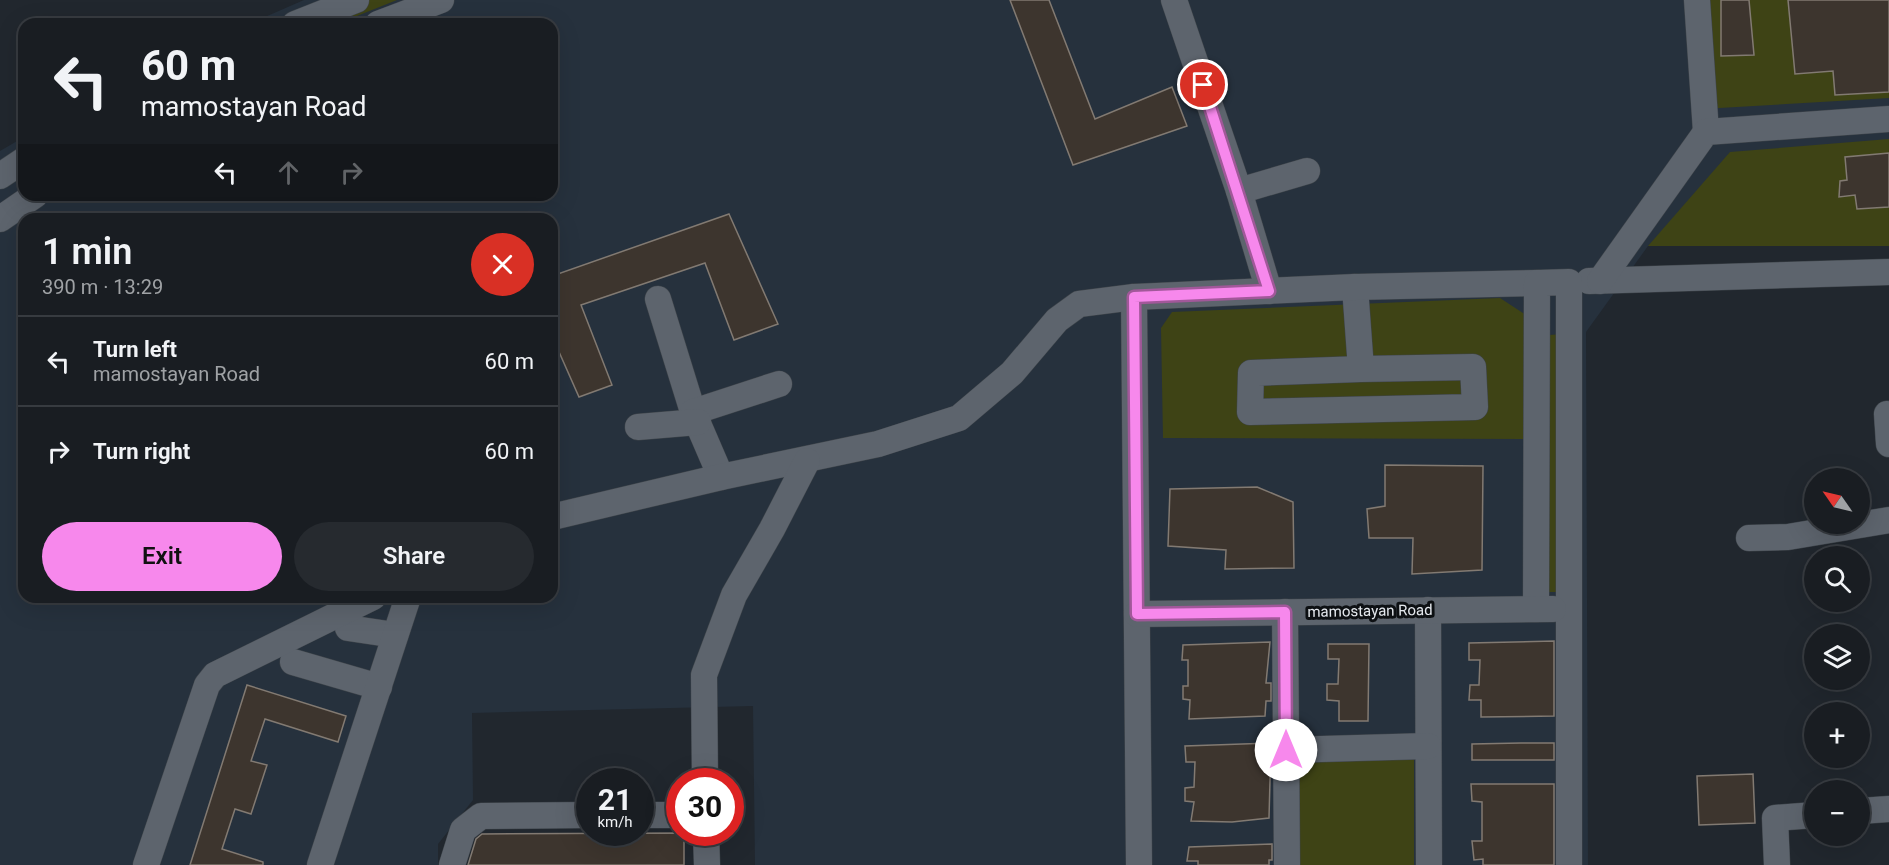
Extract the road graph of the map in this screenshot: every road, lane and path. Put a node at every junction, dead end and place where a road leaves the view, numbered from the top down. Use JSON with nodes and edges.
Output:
{"nodes":[{"id":1,"x":356,"y":0,"type":"edge"},
{"id":2,"x":441,"y":0,"type":"edge"},
{"id":3,"x":1174,"y":0,"type":"edge"},
{"id":4,"x":1697,"y":0,"type":"edge"},
{"id":5,"x":310,"y":18,"type":"edge"},
{"id":6,"x":394,"y":18,"type":"edge"},
{"id":7,"x":1889,"y":119,"type":"edge"},
{"id":8,"x":1706,"y":132,"type":"junction"},
{"id":9,"x":18,"y":164,"type":"edge"},
{"id":10,"x":1307,"y":171,"type":"dead end"},
{"id":11,"x":0,"y":177,"type":"edge"},
{"id":12,"x":1239,"y":191,"type":"junction"},
{"id":13,"x":26,"y":201,"type":"edge"},
{"id":14,"x":0,"y":219,"type":"edge"},
{"id":15,"x":1889,"y":272,"type":"edge"},
{"id":16,"x":1600,"y":281,"type":"junction"},
{"id":17,"x":1569,"y":282,"type":"junction"},
{"id":18,"x":1537,"y":283,"type":"junction"},
{"id":19,"x":1355,"y":287,"type":"junction"},
{"id":20,"x":1269,"y":291,"type":"junction"},
{"id":21,"x":1134,"y":297,"type":"junction"},
{"id":22,"x":658,"y":299,"type":"dead end"},
{"id":23,"x":1361,"y":369,"type":"junction"},
{"id":24,"x":779,"y":384,"type":"dead end"},
{"id":25,"x":1887,"y":414,"type":"dead end"},
{"id":26,"x":696,"y":417,"type":"junction"},
{"id":27,"x":638,"y":427,"type":"dead end"},
{"id":28,"x":1889,"y":444,"type":"edge"},
{"id":29,"x":807,"y":461,"type":"junction"},
{"id":30,"x":721,"y":477,"type":"junction"},
{"id":31,"x":558,"y":516,"type":"edge"},
{"id":32,"x":1889,"y":520,"type":"edge"},
{"id":33,"x":1749,"y":538,"type":"dead end"},
{"id":34,"x":361,"y":603,"type":"edge"},
{"id":35,"x":406,"y":603,"type":"edge"},
{"id":36,"x":1568,"y":608,"type":"junction"},
{"id":37,"x":1536,"y":609,"type":"junction"},
{"id":38,"x":1428,"y":610,"type":"junction"},
{"id":39,"x":1285,"y":612,"type":"junction"},
{"id":40,"x":1137,"y":614,"type":"junction"},
{"id":41,"x":348,"y":628,"type":"dead end"},
{"id":42,"x":395,"y":635,"type":"junction"},
{"id":43,"x":293,"y":663,"type":"dead end"},
{"id":44,"x":379,"y":687,"type":"junction"},
{"id":45,"x":1428,"y":746,"type":"junction"},
{"id":46,"x":1286,"y":750,"type":"junction"},
{"id":47,"x":705,"y":768,"type":"edge"},
{"id":48,"x":1889,"y":809,"type":"edge"},
{"id":49,"x":1870,"y":810,"type":"edge"},
{"id":50,"x":576,"y":815,"type":"edge"},
{"id":51,"x":1804,"y":816,"type":"edge"},
{"id":52,"x":706,"y":846,"type":"edge"},
{"id":53,"x":146,"y":865,"type":"edge"},
{"id":54,"x":320,"y":865,"type":"edge"},
{"id":55,"x":452,"y":865,"type":"edge"},
{"id":56,"x":707,"y":865,"type":"edge"},
{"id":57,"x":1139,"y":865,"type":"edge"},
{"id":58,"x":1287,"y":865,"type":"edge"},
{"id":59,"x":1429,"y":865,"type":"edge"},
{"id":60,"x":1569,"y":865,"type":"edge"},
{"id":61,"x":1777,"y":865,"type":"edge"}],
"edges":[{"from":1,"to":5,"type":"street"},
{"from":2,"to":6,"type":"street"},
{"from":3,"to":12,"type":"street"},
{"from":4,"to":8,"type":"street"},
{"from":7,"to":8,"type":"street"},
{"from":8,"to":16,"type":"street"},
{"from":9,"to":11,"type":"street"},
{"from":10,"to":12,"type":"street"},
{"from":12,"to":20,"type":"street"},
{"from":13,"to":14,"type":"street"},
{"from":15,"to":16,"type":"street"},
{"from":16,"to":17,"type":"street"},
{"from":17,"to":18,"type":"street"},
{"from":17,"to":36,"type":"street"},
{"from":18,"to":19,"type":"street"},
{"from":18,"to":37,"type":"street"},
{"from":19,"to":20,"type":"street"},
{"from":19,"to":23,"type":"street"},
{"from":20,"to":21,"type":"street"},
{"from":21,"to":29,"type":"street"},
{"from":21,"to":40,"type":"street"},
{"from":22,"to":26,"type":"street"},
{"from":23,"to":23,"type":"street"},
{"from":24,"to":26,"type":"street"},
{"from":25,"to":28,"type":"street"},
{"from":26,"to":27,"type":"street"},
{"from":26,"to":30,"type":"street"},
{"from":29,"to":30,"type":"street"},
{"from":29,"to":47,"type":"street"},
{"from":30,"to":31,"type":"street"},
{"from":32,"to":33,"type":"street"},
{"from":34,"to":53,"type":"street"},
{"from":35,"to":42,"type":"street"},
{"from":36,"to":37,"type":"street","name":"mamostayan Road"},
{"from":36,"to":60,"type":"street"},
{"from":37,"to":38,"type":"street","name":"mamostayan Road"},
{"from":38,"to":39,"type":"street","name":"mamostayan Road"},
{"from":38,"to":45,"type":"street"},
{"from":39,"to":40,"type":"street","name":"mamostayan Road"},
{"from":39,"to":46,"type":"street"},
{"from":40,"to":57,"type":"street"},
{"from":41,"to":42,"type":"street"},
{"from":42,"to":44,"type":"street"},
{"from":43,"to":44,"type":"street"},
{"from":44,"to":54,"type":"street"},
{"from":45,"to":46,"type":"street"},
{"from":45,"to":59,"type":"street"},
{"from":46,"to":58,"type":"street"},
{"from":48,"to":49,"type":"street"},
{"from":50,"to":55,"type":"street"},
{"from":51,"to":61,"type":"street"},
{"from":52,"to":56,"type":"street"}]}
